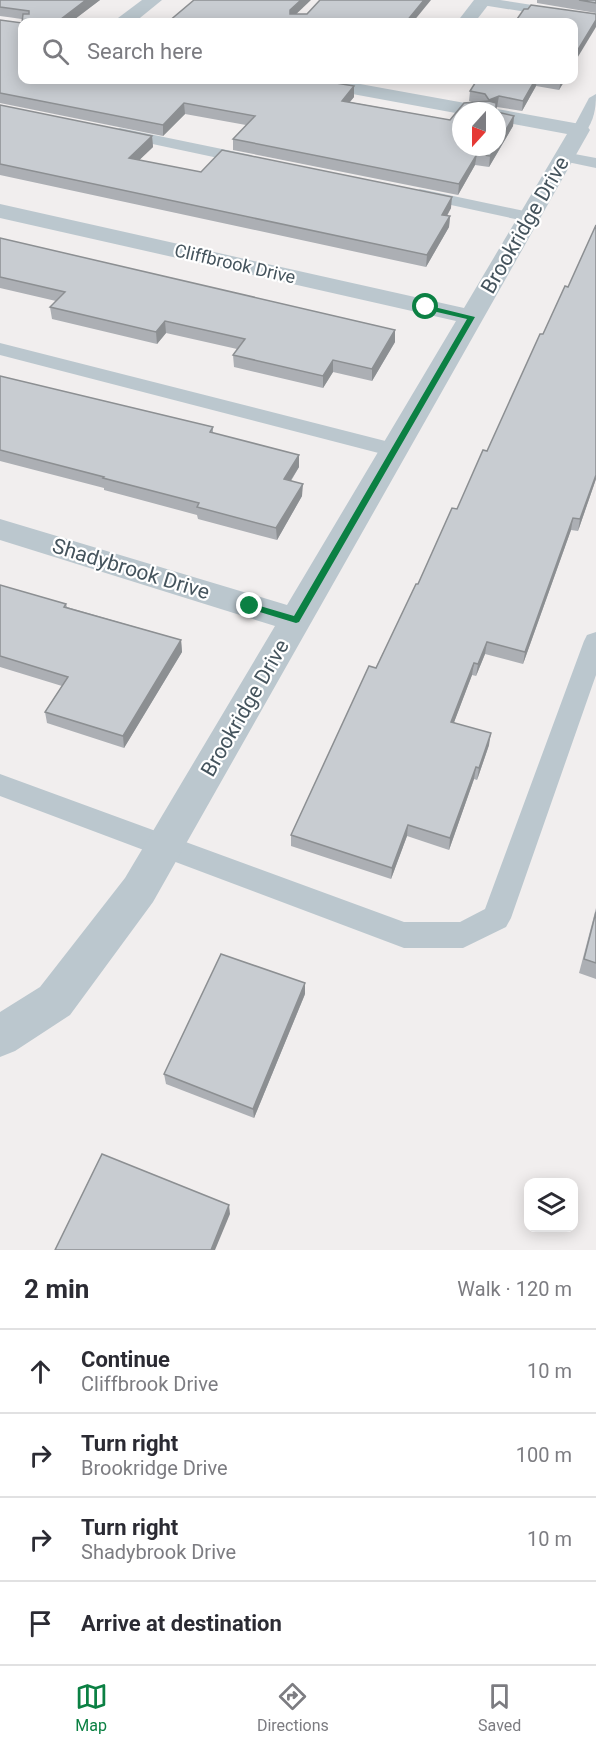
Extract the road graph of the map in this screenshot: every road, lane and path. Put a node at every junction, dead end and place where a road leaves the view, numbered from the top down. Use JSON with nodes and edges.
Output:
{"nodes":[{"id":1,"x":153,"y":0,"type":"edge"},
{"id":2,"x":483,"y":1,"type":"edge"},
{"id":3,"x":129,"y":18,"type":"edge"},
{"id":4,"x":469,"y":18,"type":"edge"},
{"id":5,"x":596,"y":19,"type":"edge"},
{"id":6,"x":331,"y":84,"type":"edge"},
{"id":7,"x":420,"y":84,"type":"edge"},
{"id":8,"x":408,"y":98,"type":"junction"},
{"id":9,"x":596,"y":98,"type":"edge"},
{"id":10,"x":452,"y":106,"type":"edge"},
{"id":11,"x":506,"y":118,"type":"edge"},
{"id":12,"x":104,"y":130,"type":"edge"},
{"id":13,"x":572,"y":143,"type":"junction"},
{"id":14,"x":265,"y":163,"type":"edge"},
{"id":15,"x":596,"y":163,"type":"edge"},
{"id":16,"x":403,"y":191,"type":"edge"},
{"id":17,"x":0,"y":211,"type":"edge"},
{"id":18,"x":529,"y":217,"type":"junction"},
{"id":19,"x":471,"y":317,"type":"junction"},
{"id":20,"x":0,"y":349,"type":"edge"},
{"id":21,"x":394,"y":450,"type":"junction"},
{"id":22,"x":0,"y":529,"type":"edge"},
{"id":23,"x":296,"y":620,"type":"junction"},
{"id":24,"x":596,"y":641,"type":"edge"},
{"id":25,"x":0,"y":785,"type":"edge"},
{"id":26,"x":165,"y":845,"type":"junction"},
{"id":27,"x":0,"y":1036,"type":"edge"}],
"edges":[{"from":1,"to":3,"type":"street"},
{"from":2,"to":4,"type":"street"},
{"from":2,"to":5,"type":"lane"},
{"from":6,"to":8,"type":"street"},
{"from":7,"to":8,"type":"street"},
{"from":8,"to":10,"type":"street"},
{"from":9,"to":13,"type":"lane"},
{"from":11,"to":13,"type":"street"},
{"from":12,"to":14,"type":"lane"},
{"from":13,"to":15,"type":"lane"},
{"from":13,"to":18,"type":"street","name":"Brookridge Drive"},
{"from":16,"to":18,"type":"lane"},
{"from":17,"to":19,"type":"street","name":"Cliffbrook Drive"},
{"from":18,"to":19,"type":"street","name":"Brookridge Drive"},
{"from":19,"to":21,"type":"street","name":"Brookridge Drive"},
{"from":20,"to":21,"type":"lane"},
{"from":21,"to":23,"type":"street","name":"Brookridge Drive"},
{"from":22,"to":23,"type":"street","name":"Shadybrook Drive"},
{"from":23,"to":26,"type":"street","name":"Brookridge Drive"},
{"from":24,"to":26,"type":"lane"},
{"from":25,"to":26,"type":"lane"},
{"from":26,"to":27,"type":"street","name":"Brookridge Drive"}]}
